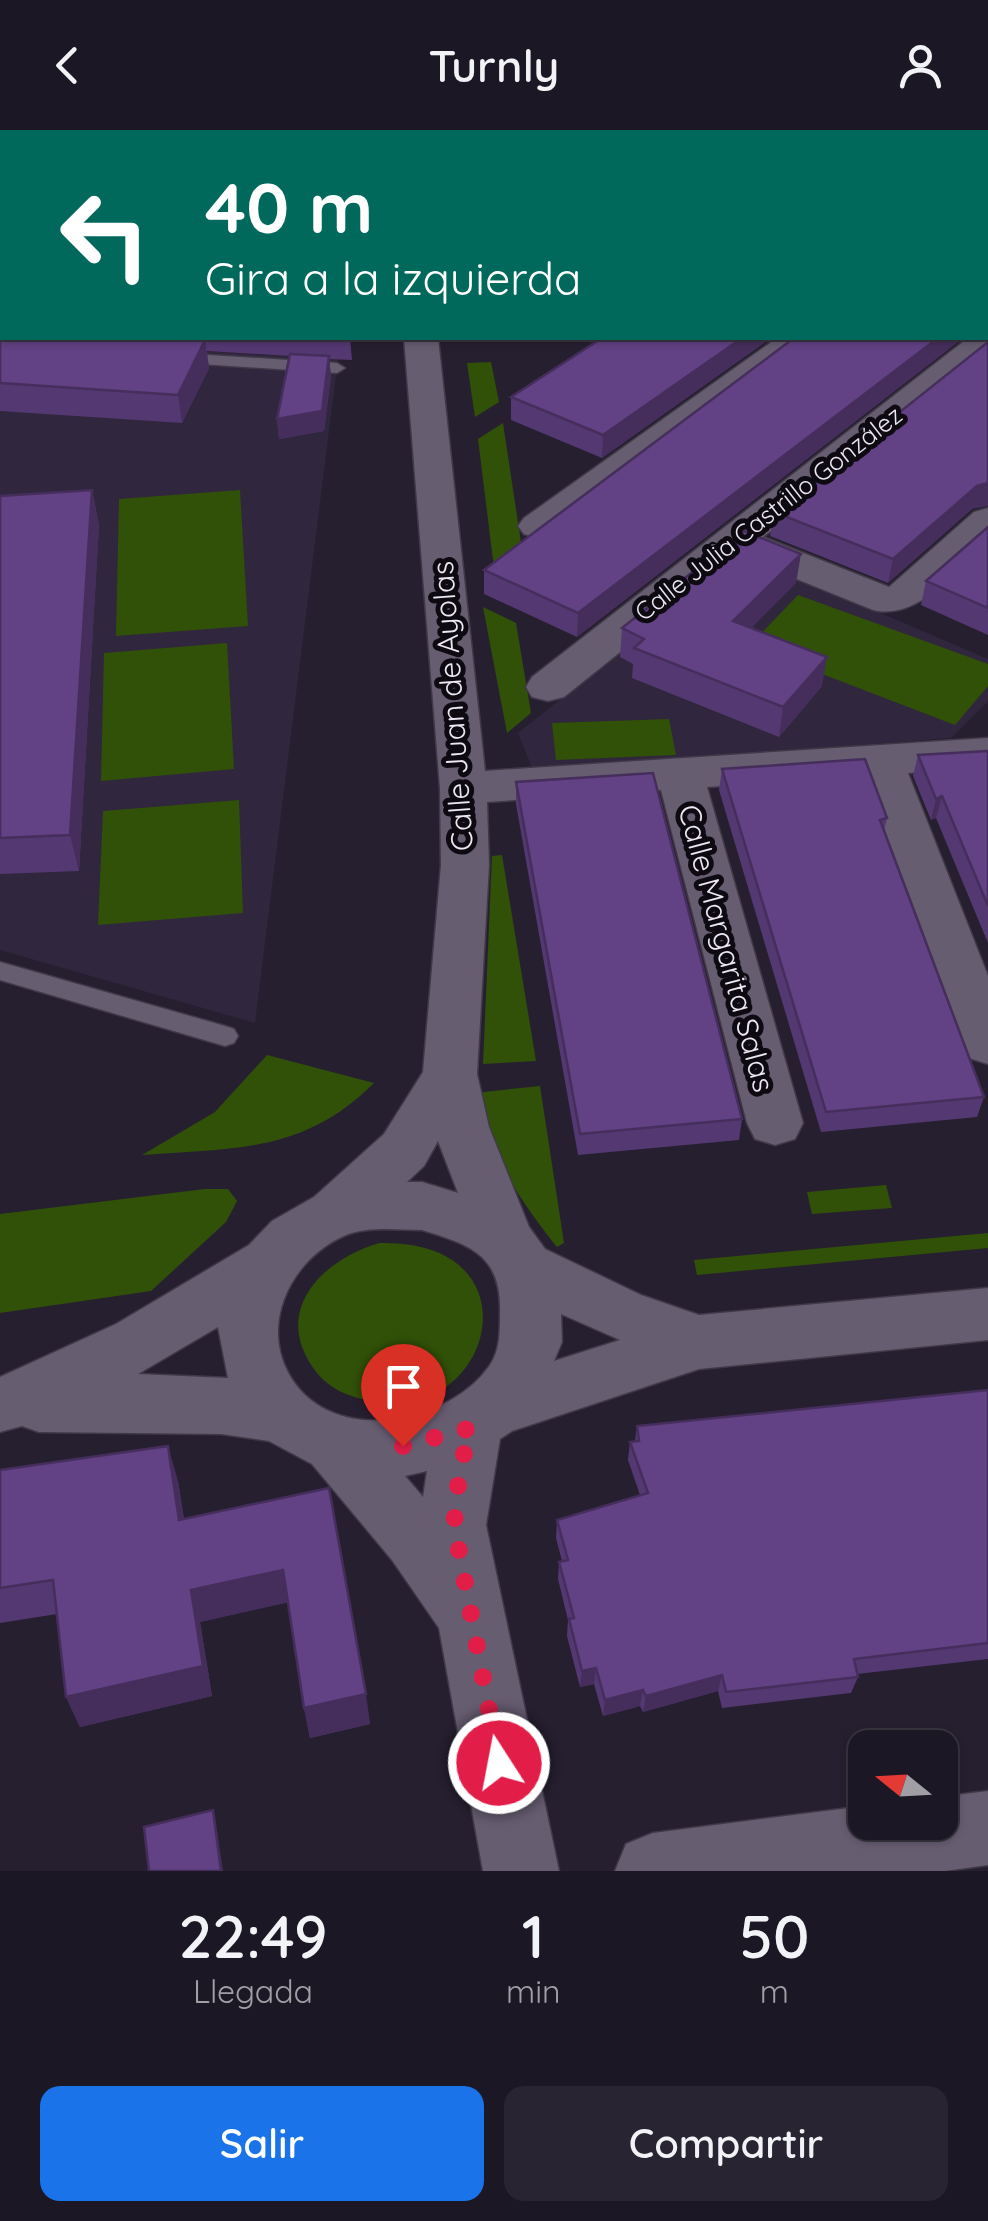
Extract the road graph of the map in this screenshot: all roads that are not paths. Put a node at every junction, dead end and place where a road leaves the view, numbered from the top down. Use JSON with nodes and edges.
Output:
{"nodes":[{"id":1,"x":421,"y":340,"type":"edge"},
{"id":2,"x":796,"y":340,"type":"edge"},
{"id":3,"x":987,"y":340,"type":"edge"},
{"id":4,"x":158,"y":357,"type":"edge"},
{"id":5,"x":337,"y":368,"type":"dead end"},
{"id":6,"x":988,"y":520,"type":"edge"},
{"id":7,"x":538,"y":526,"type":"edge"},
{"id":8,"x":734,"y":538,"type":"junction"},
{"id":9,"x":548,"y":687,"type":"dead end"},
{"id":10,"x":988,"y":753,"type":"edge"},
{"id":11,"x":880,"y":760,"type":"junction"},
{"id":12,"x":680,"y":773,"type":"junction"},
{"id":13,"x":463,"y":788,"type":"junction"},
{"id":14,"x":0,"y":971,"type":"edge"},
{"id":15,"x":225,"y":1036,"type":"dead end"},
{"id":16,"x":988,"y":1044,"type":"edge"},
{"id":17,"x":450,"y":1074,"type":"junction"},
{"id":18,"x":775,"y":1122,"type":"dead end"},
{"id":19,"x":335,"y":1213,"type":"junction"},
{"id":20,"x":517,"y":1255,"type":"junction"},
{"id":21,"x":264,"y":1266,"type":"junction"},
{"id":22,"x":988,"y":1314,"type":"edge"},
{"id":23,"x":698,"y":1342,"type":"junction"},
{"id":24,"x":1,"y":1405,"type":"edge"},
{"id":25,"x":485,"y":1417,"type":"junction"},
{"id":26,"x":308,"y":1429,"type":"junction"},
{"id":27,"x":471,"y":1618,"type":"junction"},
{"id":28,"x":988,"y":1828,"type":"edge"},
{"id":29,"x":520,"y":1871,"type":"edge"},
{"id":30,"x":652,"y":1871,"type":"edge"}],
"edges":[{"from":1,"to":13,"type":"street","name":"Calle Juan de Ayolas"},
{"from":2,"to":7,"type":"street"},
{"from":3,"to":8,"type":"street","name":"Calle Julia Castrillo González"},
{"from":4,"to":5,"type":"lane"},
{"from":6,"to":8,"type":"street"},
{"from":8,"to":9,"type":"street","name":"Calle Julia Castrillo González"},
{"from":10,"to":11,"type":"street"},
{"from":11,"to":12,"type":"street"},
{"from":11,"to":16,"type":"street"},
{"from":12,"to":13,"type":"street"},
{"from":12,"to":18,"type":"street","name":"Calle Margarita Salas"},
{"from":13,"to":17,"type":"street","name":"Calle Juan de Ayolas"},
{"from":14,"to":15,"type":"lane"},
{"from":17,"to":19,"type":"street","name":"Calle Juan de Ayolas"},
{"from":17,"to":20,"type":"street","name":"Calle Juan de Ayolas"},
{"from":19,"to":20,"type":"street"},
{"from":19,"to":21,"type":"street"},
{"from":20,"to":23,"type":"street"},
{"from":20,"to":25,"type":"street"},
{"from":21,"to":24,"type":"street"},
{"from":21,"to":26,"type":"street"},
{"from":22,"to":23,"type":"street"},
{"from":23,"to":25,"type":"street"},
{"from":24,"to":26,"type":"street"},
{"from":25,"to":26,"type":"street"},
{"from":25,"to":27,"type":"street"},
{"from":26,"to":27,"type":"street"},
{"from":27,"to":29,"type":"street"},
{"from":28,"to":30,"type":"street"}]}
